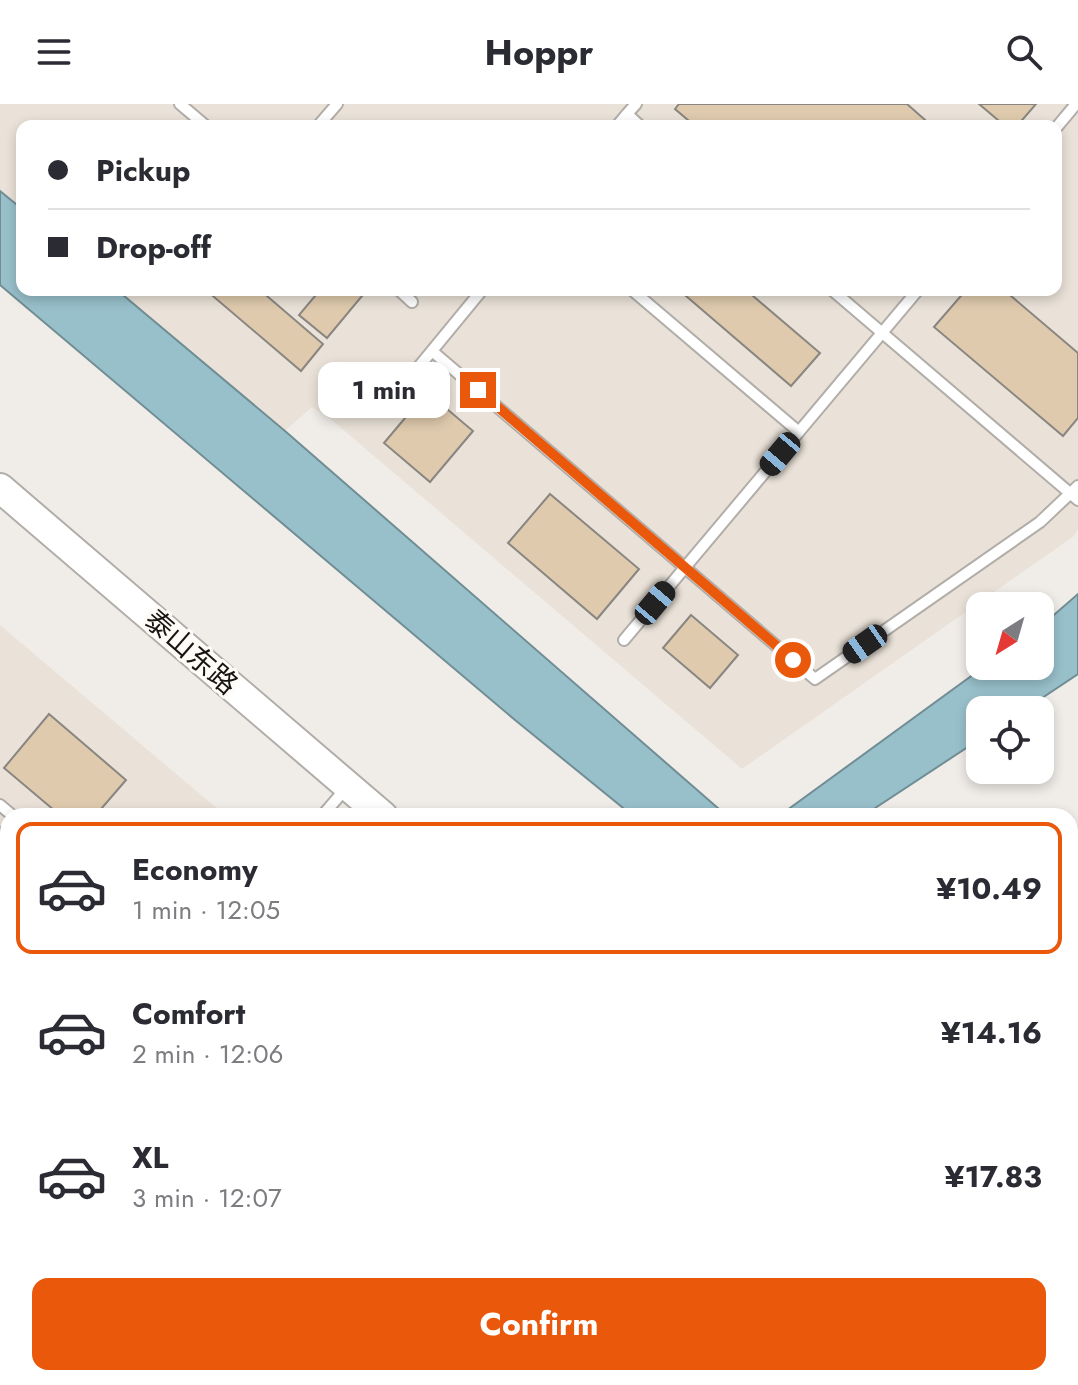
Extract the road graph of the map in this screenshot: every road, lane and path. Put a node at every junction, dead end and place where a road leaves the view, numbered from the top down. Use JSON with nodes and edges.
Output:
{"nodes":[{"id":1,"x":180,"y":104,"type":"edge"},
{"id":2,"x":337,"y":104,"type":"edge"},
{"id":3,"x":636,"y":104,"type":"edge"},
{"id":4,"x":1076,"y":104,"type":"edge"},
{"id":5,"x":627,"y":114,"type":"junction"},
{"id":6,"x":199,"y":120,"type":"edge"},
{"id":7,"x":323,"y":120,"type":"edge"},
{"id":8,"x":622,"y":120,"type":"edge"},
{"id":9,"x":634,"y":120,"type":"edge"},
{"id":10,"x":1062,"y":121,"type":"edge"},
{"id":11,"x":406,"y":296,"type":"edge"},
{"id":12,"x":477,"y":296,"type":"edge"},
{"id":13,"x":639,"y":296,"type":"edge"},
{"id":14,"x":839,"y":296,"type":"edge"},
{"id":15,"x":913,"y":296,"type":"edge"},
{"id":16,"x":412,"y":302,"type":"dead end"},
{"id":17,"x":882,"y":332,"type":"junction"},
{"id":18,"x":432,"y":351,"type":"junction"},
{"id":19,"x":403,"y":386,"type":"dead end"},
{"id":20,"x":799,"y":432,"type":"junction"},
{"id":21,"x":0,"y":488,"type":"edge"},
{"id":22,"x":1076,"y":493,"type":"edge"},
{"id":23,"x":686,"y":566,"type":"junction"},
{"id":24,"x":624,"y":640,"type":"dead end"},
{"id":25,"x":348,"y":786,"type":"junction"},
{"id":26,"x":329,"y":808,"type":"edge"},
{"id":27,"x":374,"y":808,"type":"edge"}],
"edges":[{"from":1,"to":6,"type":"lane"},
{"from":2,"to":7,"type":"lane"},
{"from":3,"to":5,"type":"lane"},
{"from":4,"to":10,"type":"lane"},
{"from":5,"to":8,"type":"lane"},
{"from":5,"to":9,"type":"lane"},
{"from":11,"to":16,"type":"lane"},
{"from":12,"to":18,"type":"lane"},
{"from":13,"to":20,"type":"lane"},
{"from":14,"to":17,"type":"lane"},
{"from":15,"to":17,"type":"lane"},
{"from":17,"to":20,"type":"lane"},
{"from":17,"to":22,"type":"lane"},
{"from":18,"to":19,"type":"lane"},
{"from":18,"to":23,"type":"lane"},
{"from":20,"to":23,"type":"lane"},
{"from":21,"to":25,"type":"street","name":"泰山东路"},
{"from":22,"to":23,"type":"lane"},
{"from":23,"to":24,"type":"lane"},
{"from":25,"to":26,"type":"lane"},
{"from":25,"to":27,"type":"street","name":"泰山东路"}]}
